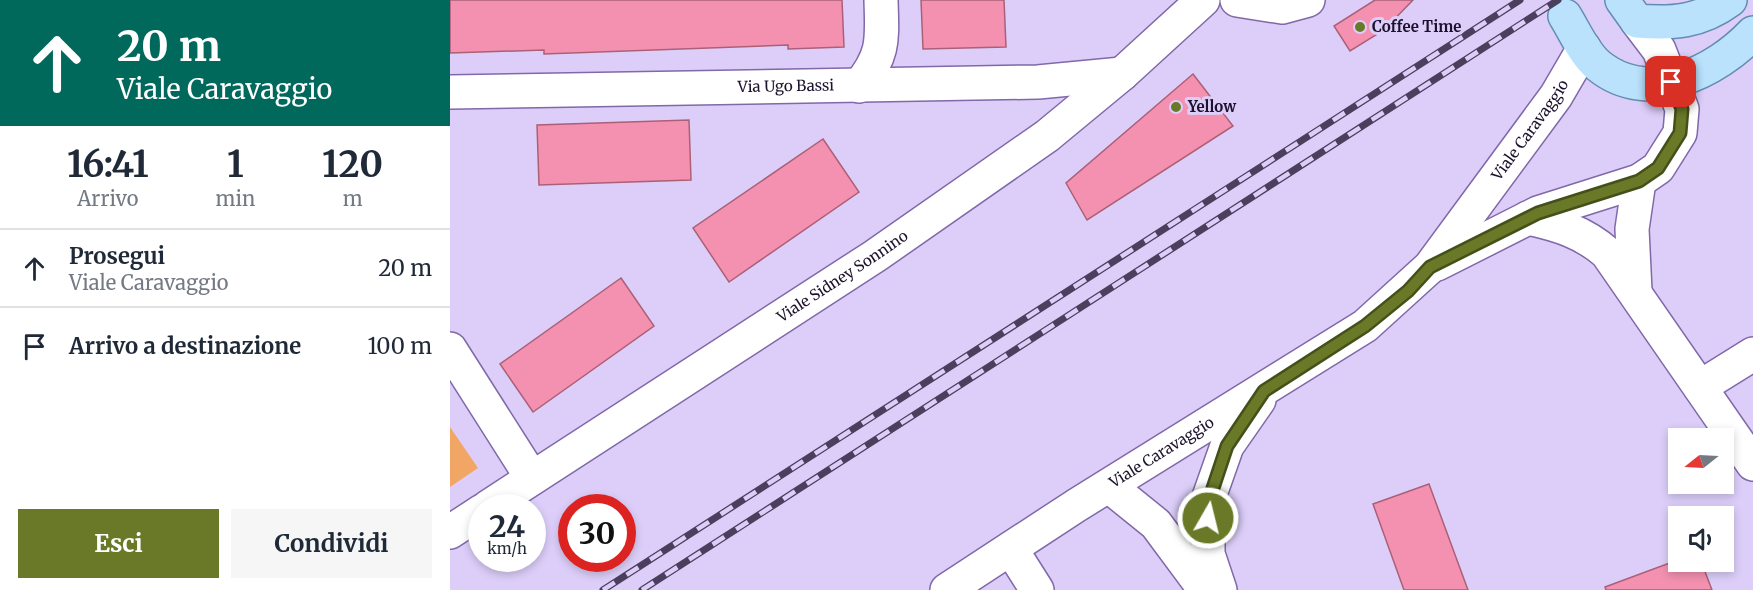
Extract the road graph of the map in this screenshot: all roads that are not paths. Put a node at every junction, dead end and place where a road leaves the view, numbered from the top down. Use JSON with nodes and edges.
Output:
{"nodes":[{"id":1,"x":881,"y":0,"type":"edge"},
{"id":2,"x":1203,"y":0,"type":"edge"},
{"id":3,"x":1237,"y":0,"type":"edge"},
{"id":4,"x":1308,"y":0,"type":"edge"},
{"id":5,"x":1730,"y":0,"type":"edge"},
{"id":6,"x":1629,"y":10,"type":"edge"},
{"id":7,"x":1186,"y":11,"type":"edge"},
{"id":8,"x":1565,"y":16,"type":"dead end"},
{"id":9,"x":1753,"y":33,"type":"edge"},
{"id":10,"x":1584,"y":48,"type":"junction"},
{"id":11,"x":1122,"y":74,"type":"junction"},
{"id":12,"x":1671,"y":82,"type":"junction"},
{"id":13,"x":859,"y":86,"type":"junction"},
{"id":14,"x":450,"y":92,"type":"edge"},
{"id":15,"x":1639,"y":181,"type":"junction"},
{"id":16,"x":1528,"y":218,"type":"junction"},
{"id":17,"x":1430,"y":267,"type":"junction"},
{"id":18,"x":1635,"y":291,"type":"junction"},
{"id":19,"x":450,"y":349,"type":"edge"},
{"id":20,"x":1753,"y":354,"type":"edge"},
{"id":21,"x":1700,"y":387,"type":"junction"},
{"id":22,"x":1264,"y":391,"type":"junction"},
{"id":23,"x":1753,"y":464,"type":"edge"},
{"id":24,"x":532,"y":478,"type":"junction"},
{"id":25,"x":1109,"y":486,"type":"junction"},
{"id":26,"x":508,"y":494,"type":"edge"},
{"id":27,"x":468,"y":520,"type":"edge"},
{"id":28,"x":450,"y":532,"type":"edge"},
{"id":29,"x":1011,"y":549,"type":"junction"},
{"id":30,"x":947,"y":590,"type":"edge"},
{"id":31,"x":1037,"y":590,"type":"edge"},
{"id":32,"x":1205,"y":590,"type":"edge"},
{"id":33,"x":1220,"y":590,"type":"edge"}],
"edges":[{"from":1,"to":13,"type":"street"},
{"from":2,"to":7,"type":"street","name":"Viale Sidney Sonnino"},
{"from":3,"to":4,"type":"street"},
{"from":5,"to":6,"type":"main road"},
{"from":6,"to":12,"type":"street","name":"Viale Caravaggio"},
{"from":7,"to":11,"type":"street","name":"Viale Sidney Sonnino"},
{"from":8,"to":10,"type":"main road"},
{"from":9,"to":12,"type":"main road"},
{"from":10,"to":12,"type":"main road"},
{"from":10,"to":17,"type":"street","name":"Viale Caravaggio"},
{"from":11,"to":13,"type":"street","name":"Via Ugo Bassi"},
{"from":11,"to":24,"type":"street","name":"Viale Sidney Sonnino"},
{"from":12,"to":15,"type":"street","name":"Viale Caravaggio"},
{"from":13,"to":14,"type":"street","name":"Via Ugo Bassi"},
{"from":15,"to":16,"type":"street","name":"Viale Caravaggio"},
{"from":15,"to":18,"type":"street"},
{"from":16,"to":17,"type":"street","name":"Viale Caravaggio"},
{"from":16,"to":18,"type":"street"},
{"from":17,"to":22,"type":"street","name":"Viale Caravaggio"},
{"from":18,"to":21,"type":"street"},
{"from":19,"to":24,"type":"street"},
{"from":20,"to":21,"type":"street"},
{"from":21,"to":23,"type":"street"},
{"from":22,"to":25,"type":"street","name":"Viale Caravaggio"},
{"from":22,"to":33,"type":"street"},
{"from":24,"to":26,"type":"street","name":"Viale Sidney Sonnino"},
{"from":25,"to":29,"type":"street","name":"Viale Caravaggio"},
{"from":25,"to":32,"type":"street"},
{"from":27,"to":28,"type":"street"},
{"from":29,"to":30,"type":"street","name":"Viale Caravaggio"},
{"from":29,"to":31,"type":"street"}]}
